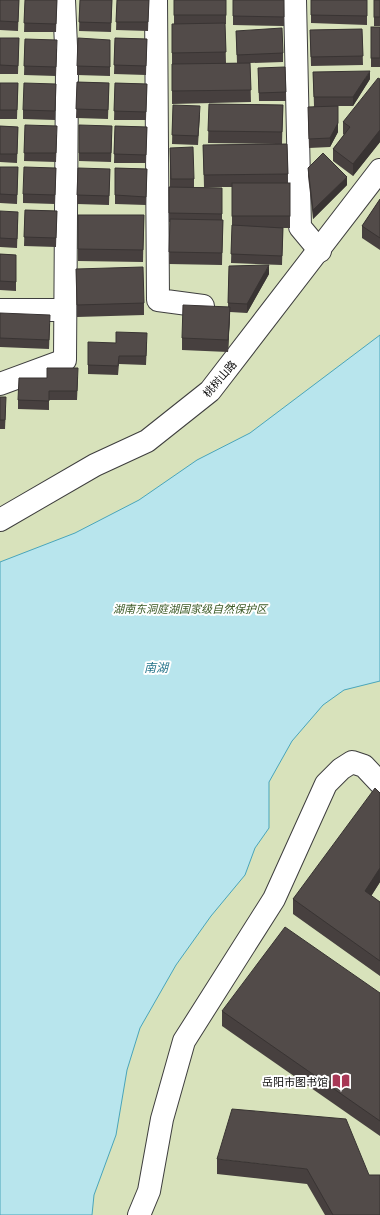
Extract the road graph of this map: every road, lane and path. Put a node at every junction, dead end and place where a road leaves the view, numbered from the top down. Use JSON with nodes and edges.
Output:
{"nodes":[{"id":1,"x":64,"y":0,"type":"edge"},
{"id":2,"x":156,"y":0,"type":"edge"},
{"id":3,"x":295,"y":0,"type":"edge"},
{"id":4,"x":380,"y":170,"type":"edge"},
{"id":5,"x":320,"y":250,"type":"junction"},
{"id":6,"x":203,"y":306,"type":"edge"},
{"id":7,"x":0,"y":310,"type":"edge"},
{"id":8,"x":65,"y":310,"type":"junction"},
{"id":9,"x":0,"y":384,"type":"edge"},
{"id":10,"x":0,"y":520,"type":"edge"},
{"id":11,"x":380,"y":783,"type":"edge"},
{"id":12,"x":139,"y":1215,"type":"edge"}],
"edges":[{"from":1,"to":8,"type":"street"},
{"from":2,"to":6,"type":"street"},
{"from":3,"to":5,"type":"street"},
{"from":4,"to":5,"type":"street","name":"桃树山路"},
{"from":5,"to":10,"type":"street","name":"桃树山路"},
{"from":7,"to":8,"type":"street"},
{"from":8,"to":9,"type":"street"},
{"from":11,"to":12,"type":"street"}]}
